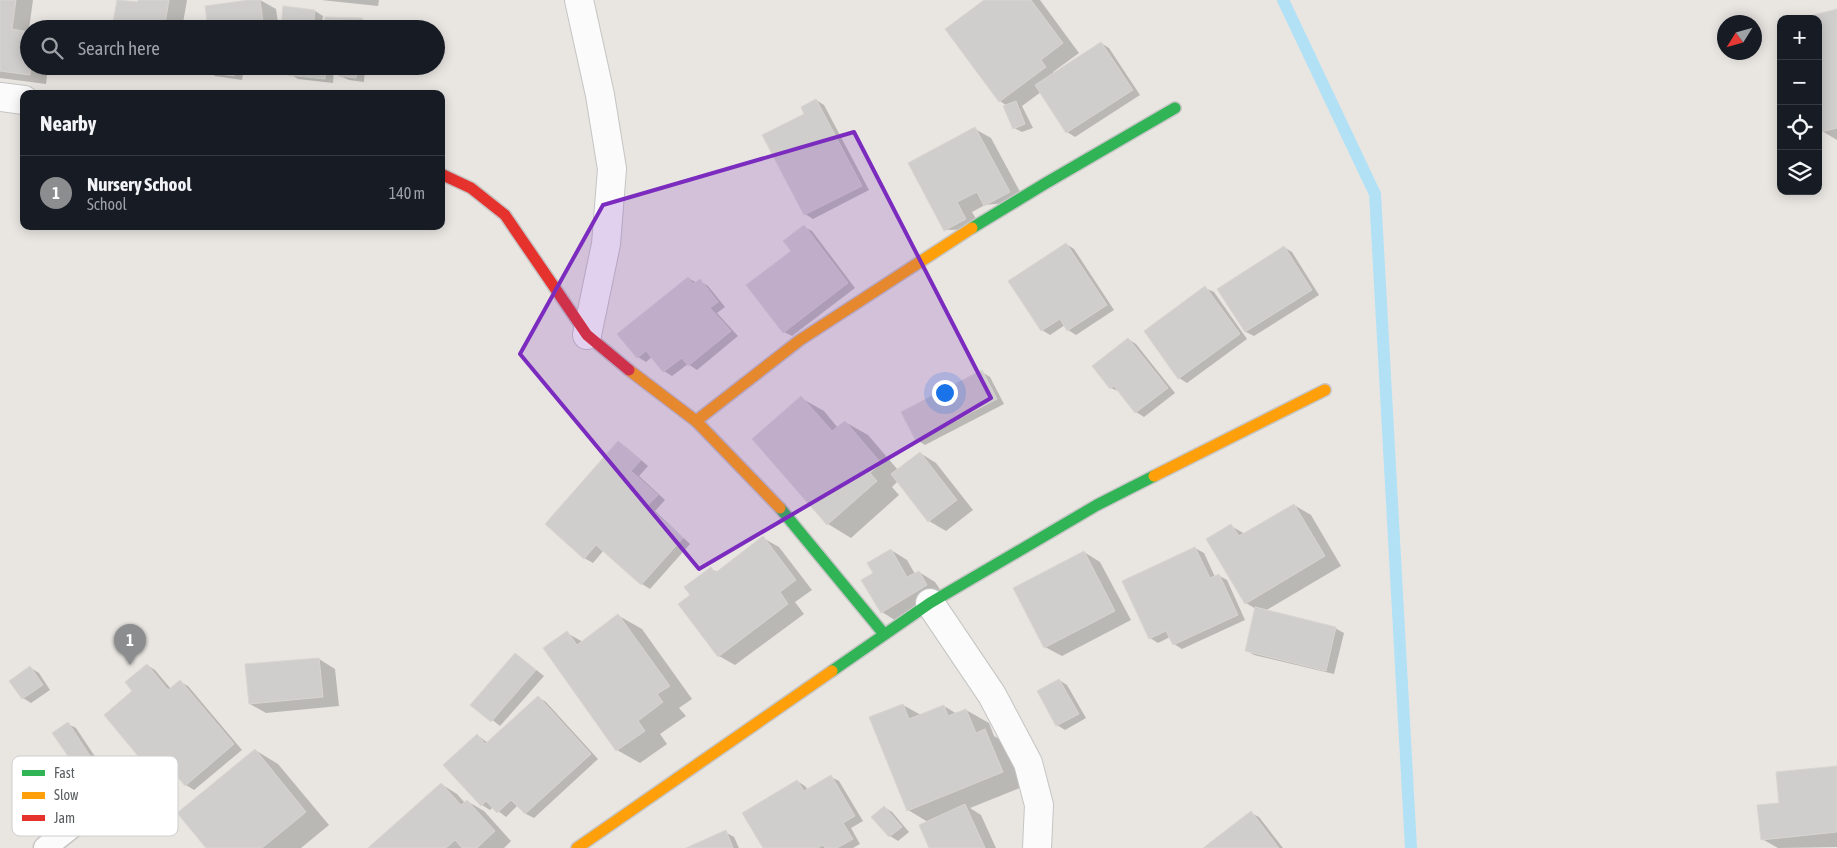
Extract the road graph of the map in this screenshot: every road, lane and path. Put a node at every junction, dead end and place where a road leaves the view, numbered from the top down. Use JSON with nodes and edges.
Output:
{"nodes":[{"id":1,"x":579,"y":0,"type":"edge"},
{"id":2,"x":0,"y":97,"type":"edge"},
{"id":3,"x":20,"y":100,"type":"edge"},
{"id":4,"x":1175,"y":108,"type":"dead end"},
{"id":5,"x":445,"y":176,"type":"edge"},
{"id":6,"x":587,"y":335,"type":"junction"},
{"id":7,"x":1325,"y":390,"type":"dead end"},
{"id":8,"x":696,"y":421,"type":"junction"},
{"id":9,"x":930,"y":603,"type":"junction"},
{"id":10,"x":884,"y":634,"type":"junction"},
{"id":11,"x":60,"y":836,"type":"edge"},
{"id":12,"x":45,"y":848,"type":"edge"},
{"id":13,"x":577,"y":848,"type":"edge"},
{"id":14,"x":1038,"y":848,"type":"edge"}],
"edges":[{"from":1,"to":6,"type":"street"},
{"from":2,"to":3,"type":"street"},
{"from":4,"to":8,"type":"street"},
{"from":5,"to":6,"type":"street"},
{"from":6,"to":8,"type":"street"},
{"from":7,"to":9,"type":"street"},
{"from":8,"to":10,"type":"street"},
{"from":9,"to":10,"type":"street"},
{"from":9,"to":14,"type":"street"},
{"from":10,"to":13,"type":"street"},
{"from":11,"to":12,"type":"lane"}]}
